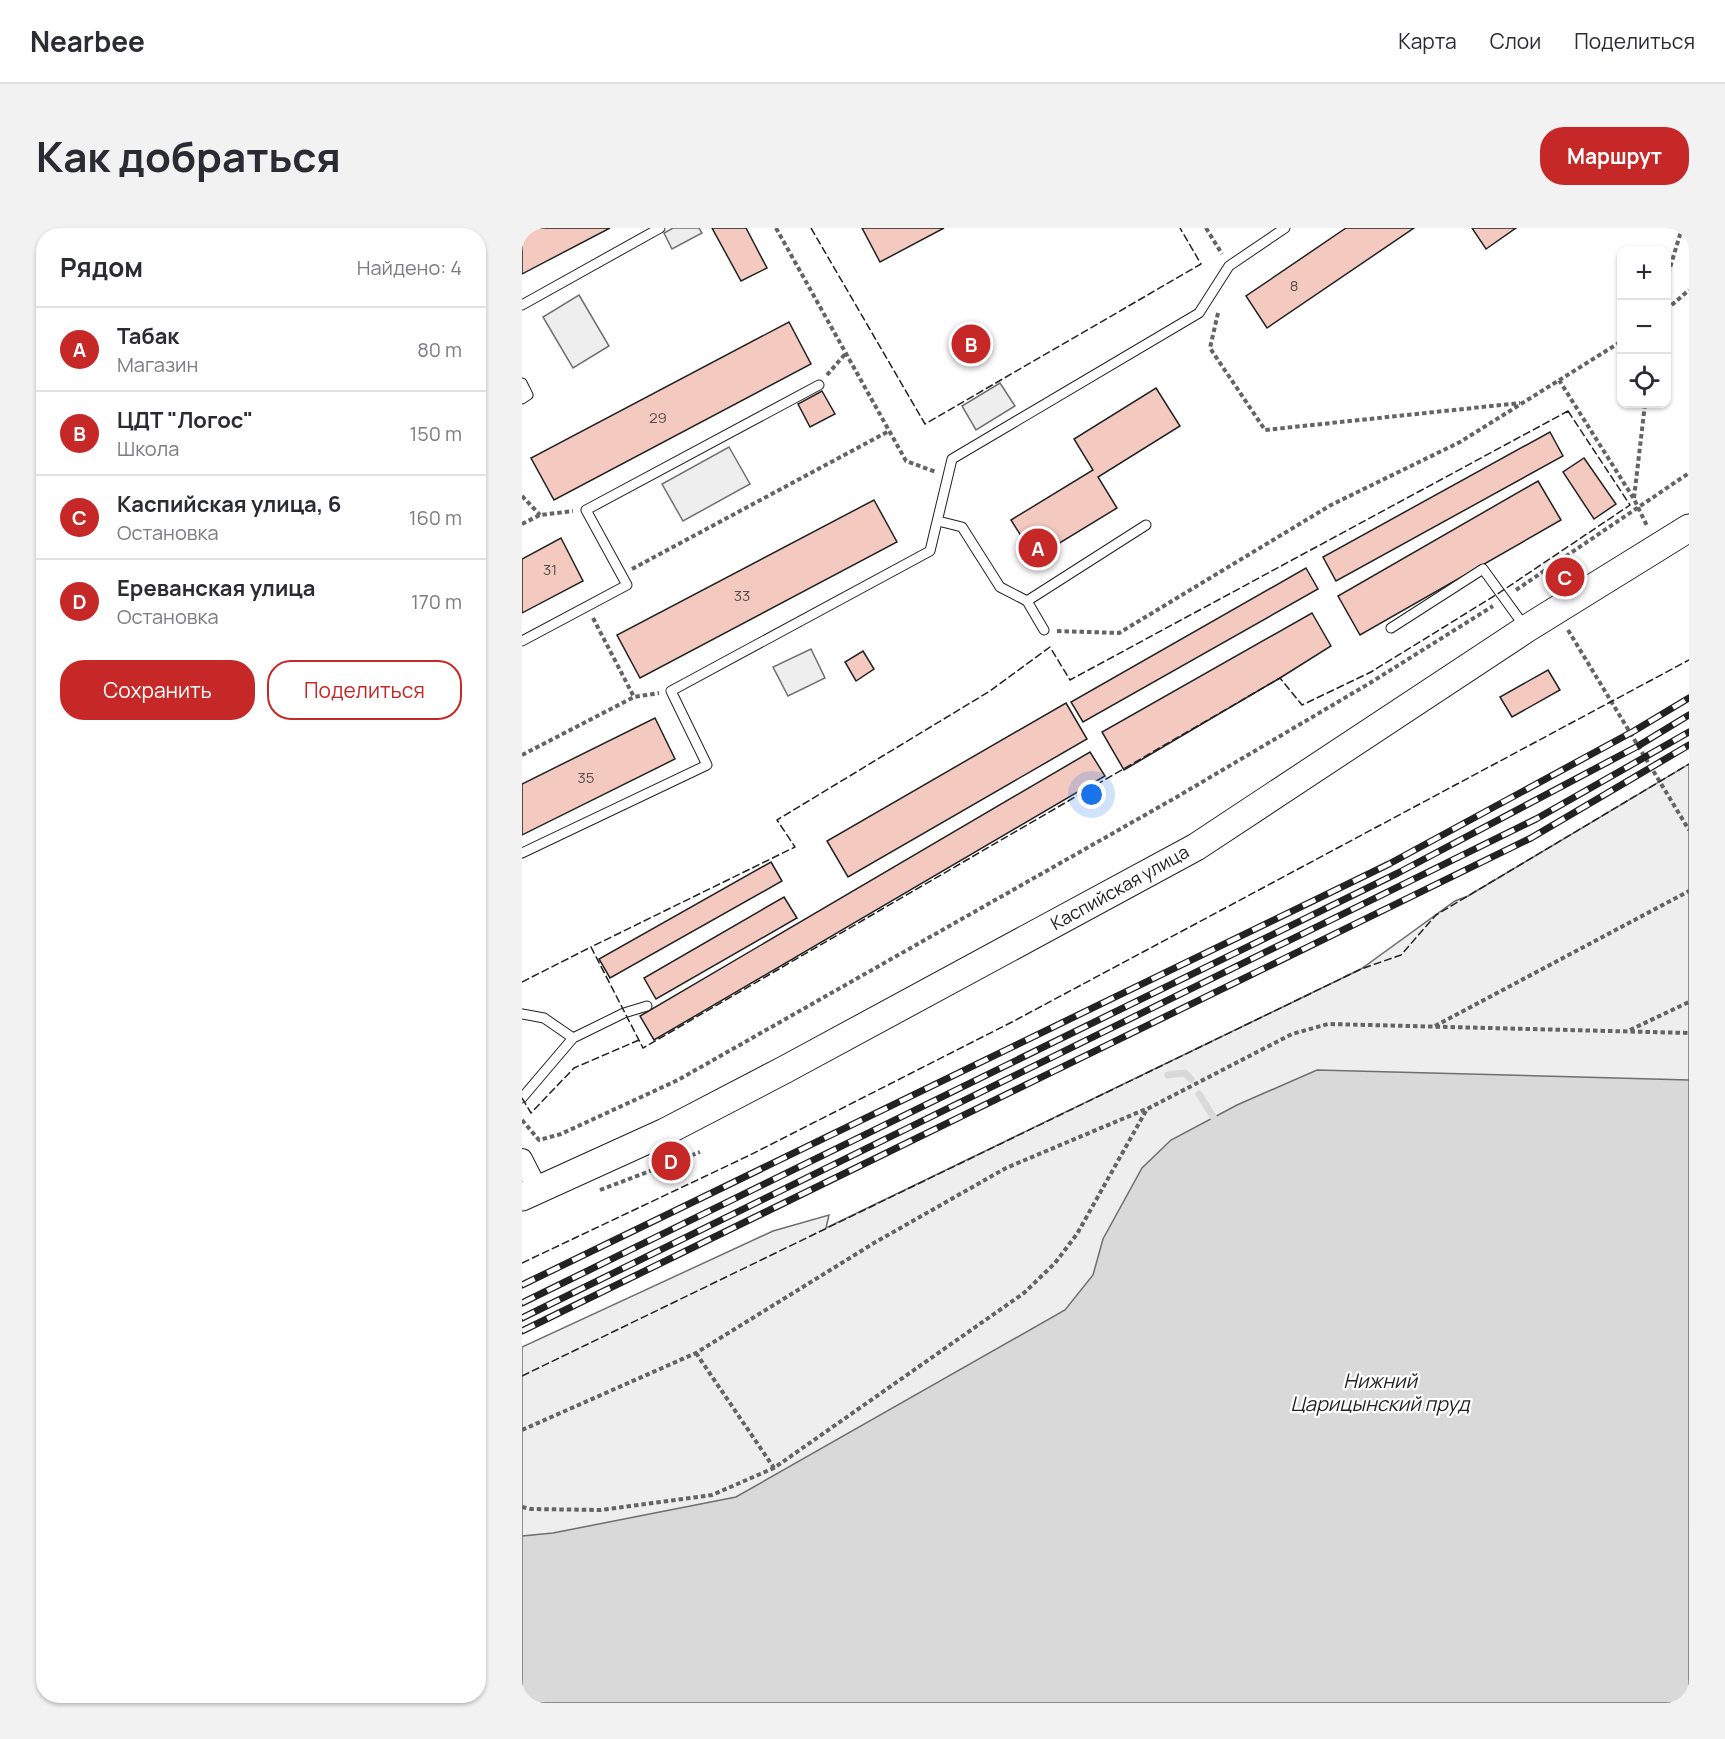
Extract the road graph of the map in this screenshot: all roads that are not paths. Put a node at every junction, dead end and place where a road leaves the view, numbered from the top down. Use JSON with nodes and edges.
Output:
{"nodes":[{"id":1,"x":660,"y":228,"type":"edge"},
{"id":2,"x":1285,"y":228,"type":"edge"},
{"id":3,"x":522,"y":305,"type":"edge"},
{"id":4,"x":522,"y":383,"type":"edge"},
{"id":5,"x":819,"y":385,"type":"dead end"},
{"id":6,"x":522,"y":399,"type":"edge"},
{"id":7,"x":938,"y":521,"type":"junction"},
{"id":8,"x":1146,"y":525,"type":"dead end"},
{"id":9,"x":1689,"y":528,"type":"edge"},
{"id":10,"x":1027,"y":601,"type":"junction"},
{"id":11,"x":1391,"y":628,"type":"dead end"},
{"id":12,"x":1526,"y":629,"type":"junction"},
{"id":13,"x":1044,"y":630,"type":"road end"},
{"id":14,"x":522,"y":642,"type":"edge"},
{"id":15,"x":522,"y":853,"type":"edge"},
{"id":16,"x":647,"y":1006,"type":"dead end"},
{"id":17,"x":522,"y":1014,"type":"edge"},
{"id":18,"x":573,"y":1038,"type":"junction"},
{"id":19,"x":522,"y":1098,"type":"edge"},
{"id":20,"x":522,"y":1158,"type":"edge"},
{"id":21,"x":530,"y":1194,"type":"edge"}],
"edges":[{"from":1,"to":3,"type":"lane"},
{"from":2,"to":7,"type":"lane"},
{"from":4,"to":6,"type":"lane"},
{"from":5,"to":14,"type":"lane"},
{"from":7,"to":10,"type":"lane"},
{"from":7,"to":15,"type":"lane"},
{"from":8,"to":10,"type":"lane"},
{"from":9,"to":12,"type":"main road","name":"Каспийская улица"},
{"from":10,"to":13,"type":"lane"},
{"from":11,"to":12,"type":"lane"},
{"from":12,"to":21,"type":"main road","name":"Каспийская улица"},
{"from":16,"to":18,"type":"lane"},
{"from":17,"to":18,"type":"lane"},
{"from":18,"to":19,"type":"lane"},
{"from":20,"to":21,"type":"street"}]}
